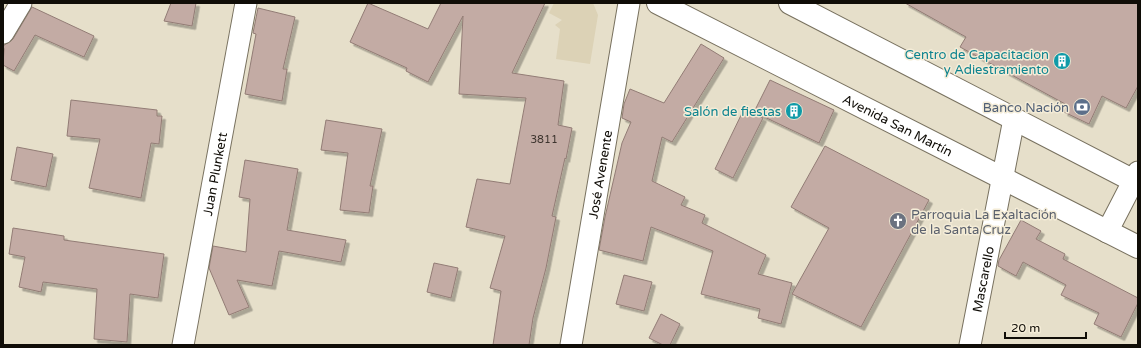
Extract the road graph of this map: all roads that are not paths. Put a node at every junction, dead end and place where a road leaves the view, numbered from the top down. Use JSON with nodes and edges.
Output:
{"nodes":[{"id":1,"x":21,"y":3,"type":"edge"},
{"id":2,"x":246,"y":3,"type":"edge"},
{"id":3,"x":629,"y":3,"type":"edge"},
{"id":4,"x":658,"y":3,"type":"edge"},
{"id":5,"x":790,"y":3,"type":"edge"},
{"id":6,"x":3,"y":33,"type":"edge"},
{"id":7,"x":1014,"y":119,"type":"junction"},
{"id":8,"x":1002,"y":177,"type":"junction"},
{"id":9,"x":1136,"y":178,"type":"edge"},
{"id":10,"x":1108,"y":232,"type":"junction"},
{"id":11,"x":1138,"y":248,"type":"edge"},
{"id":12,"x":183,"y":345,"type":"edge"},
{"id":13,"x":571,"y":345,"type":"edge"},
{"id":14,"x":970,"y":345,"type":"edge"}],
"edges":[{"from":1,"to":6,"type":"street"},
{"from":2,"to":12,"type":"street","name":"Juan Plunkett"},
{"from":3,"to":13,"type":"street","name":"José Avenente"},
{"from":4,"to":8,"type":"main road","name":"Avenida San Martín"},
{"from":5,"to":7,"type":"main road"},
{"from":7,"to":8,"type":"street","name":"Mascarello"},
{"from":7,"to":9,"type":"main road"},
{"from":8,"to":10,"type":"main road","name":"Avenida San Martín"},
{"from":8,"to":14,"type":"street","name":"Mascarello"},
{"from":9,"to":10,"type":"street"},
{"from":10,"to":11,"type":"main road","name":"Avenida San Martín"}]}
